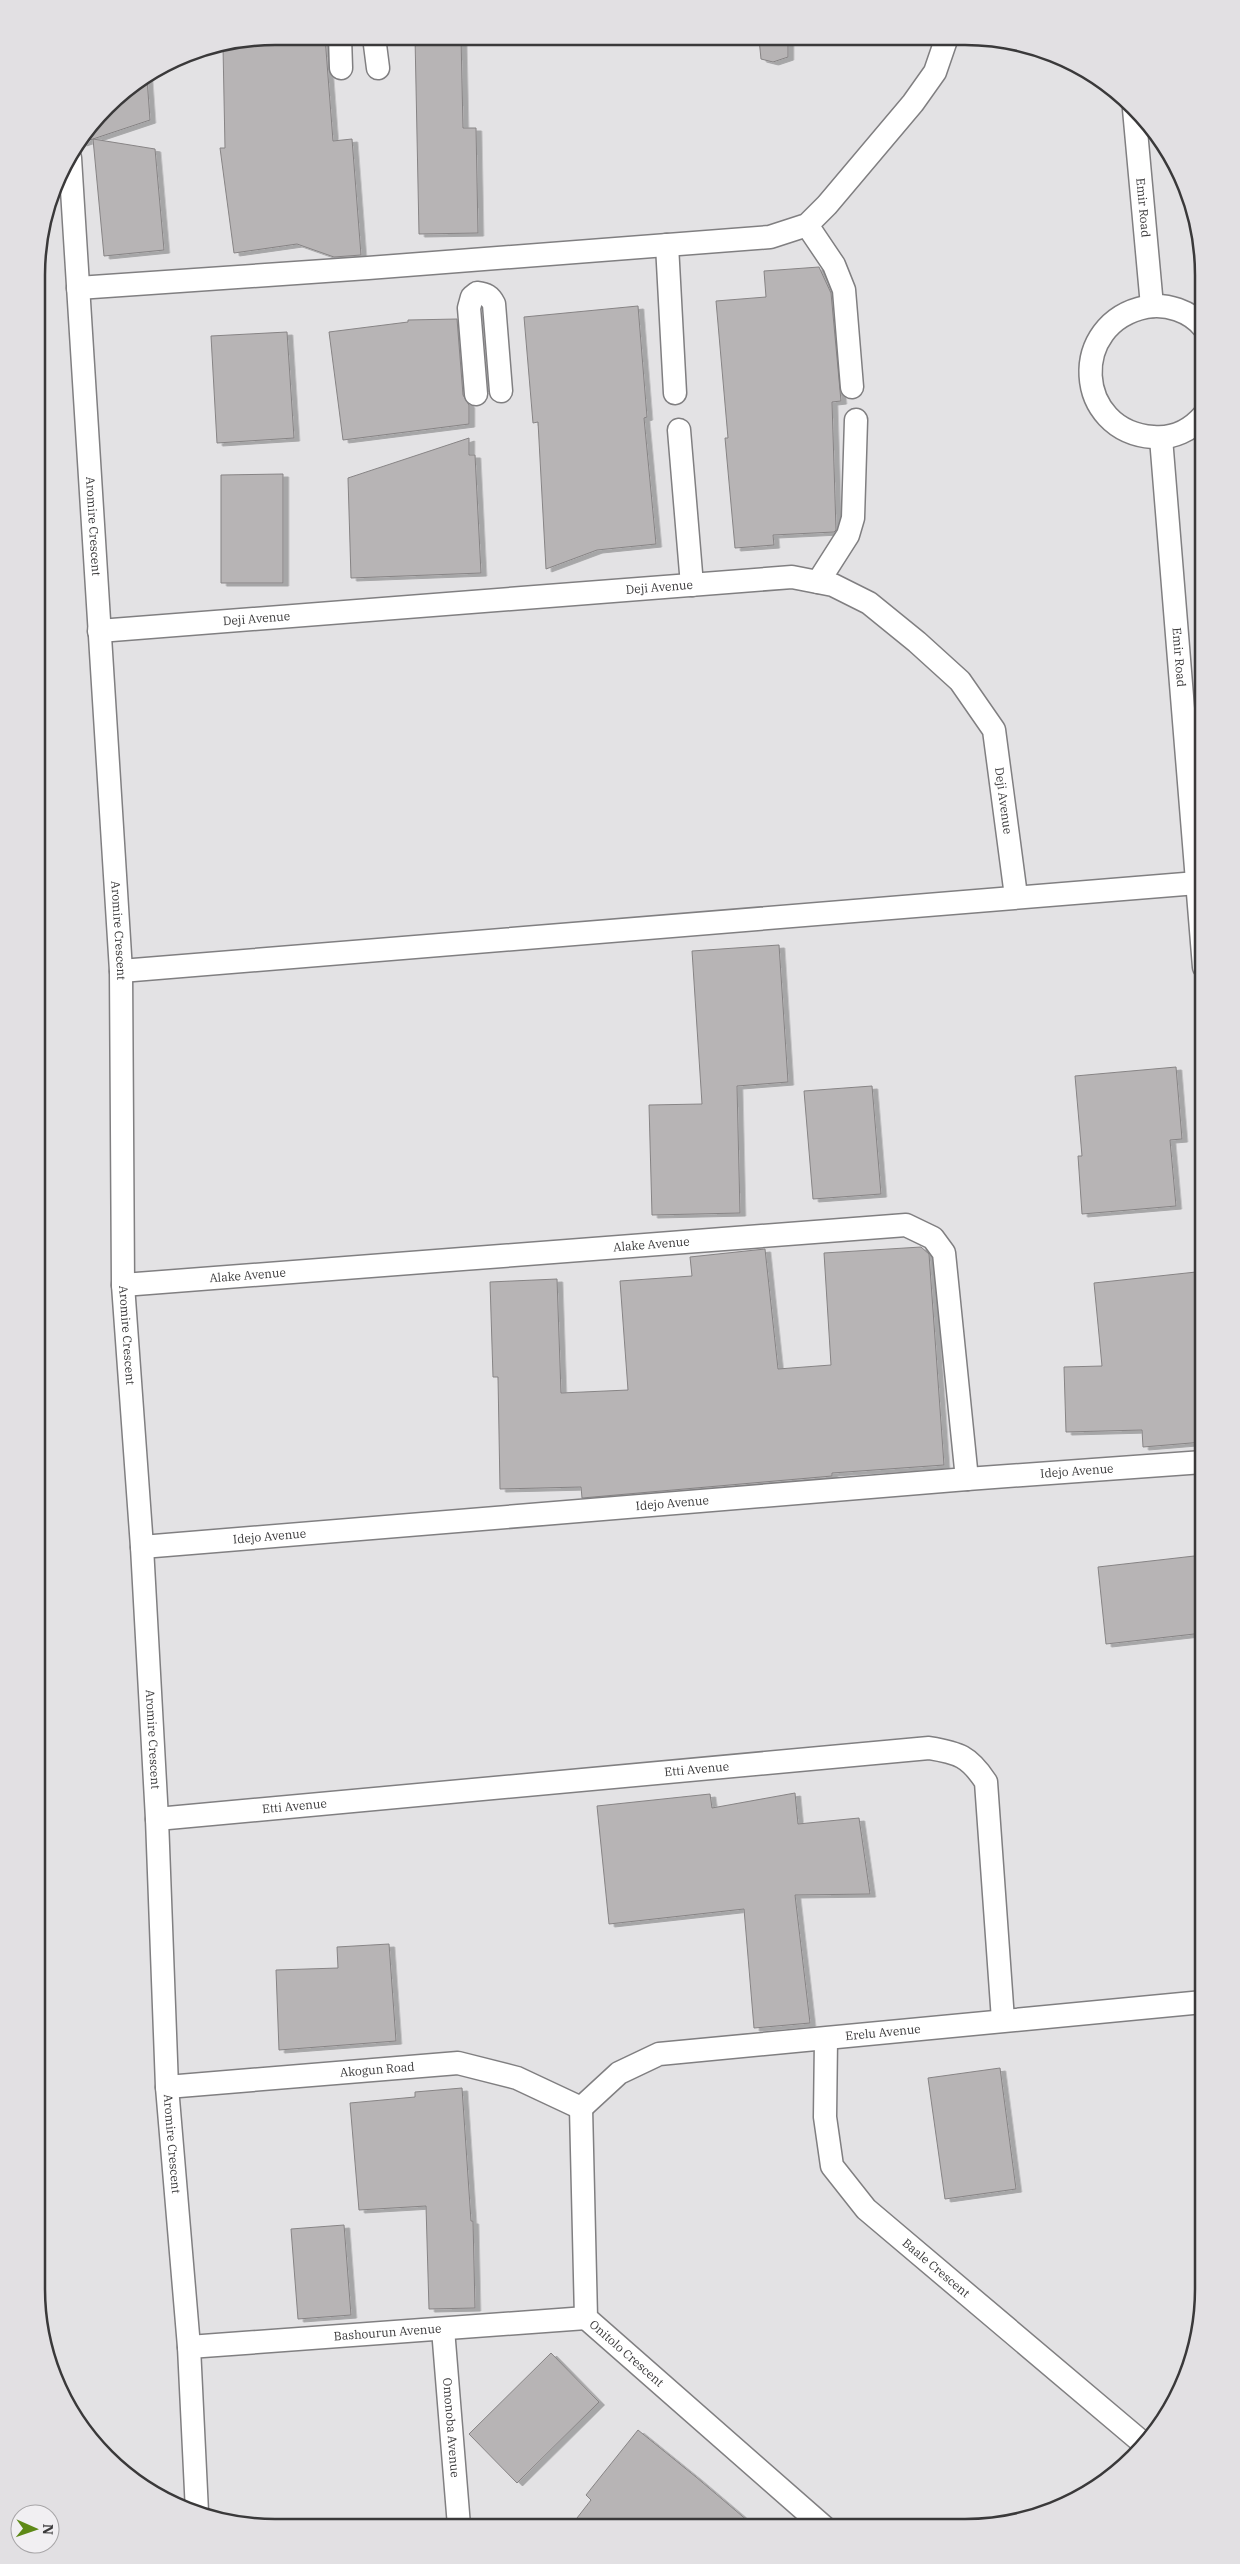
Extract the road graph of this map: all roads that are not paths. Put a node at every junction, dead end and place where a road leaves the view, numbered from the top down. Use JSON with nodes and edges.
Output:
{"nodes":[{"id":1,"x":341,"y":45,"type":"edge"},
{"id":2,"x":375,"y":45,"type":"edge"},
{"id":3,"x":944,"y":45,"type":"edge"},
{"id":4,"x":342,"y":68,"type":"dead end"},
{"id":5,"x":378,"y":68,"type":"dead end"},
{"id":6,"x":1135,"y":120,"type":"edge"},
{"id":7,"x":71,"y":170,"type":"edge"},
{"id":8,"x":807,"y":225,"type":"junction"},
{"id":9,"x":667,"y":245,"type":"junction"},
{"id":10,"x":472,"y":259,"type":"junction"},
{"id":11,"x":78,"y":288,"type":"junction"},
{"id":12,"x":477,"y":293,"type":"junction"},
{"id":13,"x":1152,"y":306,"type":"junction"},
{"id":14,"x":1195,"y":320,"type":"edge"},
{"id":15,"x":852,"y":387,"type":"dead end"},
{"id":16,"x":501,"y":390,"type":"dead end"},
{"id":17,"x":674,"y":393,"type":"dead end"},
{"id":18,"x":476,"y":394,"type":"dead end"},
{"id":19,"x":856,"y":420,"type":"dead end"},
{"id":20,"x":1195,"y":425,"type":"edge"},
{"id":21,"x":679,"y":430,"type":"dead end"},
{"id":22,"x":1161,"y":438,"type":"junction"},
{"id":23,"x":818,"y":582,"type":"junction"},
{"id":24,"x":692,"y":585,"type":"junction"},
{"id":25,"x":99,"y":631,"type":"junction"},
{"id":26,"x":1195,"y":858,"type":"edge"},
{"id":27,"x":1195,"y":883,"type":"edge"},
{"id":28,"x":1016,"y":896,"type":"junction"},
{"id":29,"x":121,"y":971,"type":"junction"},
{"id":30,"x":123,"y":1286,"type":"junction"},
{"id":31,"x":1195,"y":1463,"type":"edge"},
{"id":32,"x":967,"y":1479,"type":"junction"},
{"id":33,"x":142,"y":1547,"type":"junction"},
{"id":34,"x":157,"y":1819,"type":"junction"},
{"id":35,"x":1195,"y":2003,"type":"edge"},
{"id":36,"x":1003,"y":2020,"type":"junction"},
{"id":37,"x":826,"y":2039,"type":"junction"},
{"id":38,"x":167,"y":2088,"type":"junction"},
{"id":39,"x":581,"y":2108,"type":"junction"},
{"id":40,"x":586,"y":2318,"type":"junction"},
{"id":41,"x":443,"y":2329,"type":"junction"},
{"id":42,"x":189,"y":2347,"type":"junction"},
{"id":43,"x":1139,"y":2440,"type":"edge"},
{"id":44,"x":198,"y":2506,"type":"edge"},
{"id":45,"x":458,"y":2519,"type":"edge"},
{"id":46,"x":815,"y":2519,"type":"edge"}],
"edges":[{"from":1,"to":4,"type":"street"},
{"from":2,"to":5,"type":"street"},
{"from":3,"to":8,"type":"street"},
{"from":6,"to":13,"type":"street","name":"Emir Road"},
{"from":7,"to":11,"type":"street","name":"Aromire Crescent"},
{"from":8,"to":9,"type":"street"},
{"from":8,"to":15,"type":"street"},
{"from":9,"to":10,"type":"street"},
{"from":9,"to":17,"type":"street"},
{"from":10,"to":11,"type":"street"},
{"from":10,"to":12,"type":"street"},
{"from":11,"to":25,"type":"street","name":"Aromire Crescent"},
{"from":12,"to":16,"type":"street"},
{"from":12,"to":18,"type":"street"},
{"from":13,"to":14,"type":"street"},
{"from":13,"to":22,"type":"street"},
{"from":19,"to":23,"type":"street"},
{"from":20,"to":22,"type":"street"},
{"from":21,"to":24,"type":"street"},
{"from":22,"to":26,"type":"street","name":"Emir Road"},
{"from":23,"to":24,"type":"street","name":"Deji Avenue"},
{"from":23,"to":28,"type":"street","name":"Deji Avenue"},
{"from":24,"to":25,"type":"street","name":"Deji Avenue"},
{"from":25,"to":29,"type":"street","name":"Aromire Crescent"},
{"from":27,"to":28,"type":"street"},
{"from":28,"to":29,"type":"street"},
{"from":29,"to":30,"type":"street","name":"Aromire Crescent"},
{"from":30,"to":32,"type":"street","name":"Alake Avenue"},
{"from":30,"to":33,"type":"street","name":"Aromire Crescent"},
{"from":31,"to":32,"type":"street","name":"Idejo Avenue"},
{"from":32,"to":33,"type":"street","name":"Idejo Avenue"},
{"from":33,"to":34,"type":"street","name":"Aromire Crescent"},
{"from":34,"to":36,"type":"street","name":"Etti Avenue"},
{"from":34,"to":38,"type":"street","name":"Aromire Crescent"},
{"from":35,"to":36,"type":"street","name":"Erelu Avenue"},
{"from":36,"to":37,"type":"street","name":"Erelu Avenue"},
{"from":37,"to":39,"type":"street","name":"Erelu Avenue"},
{"from":37,"to":43,"type":"street","name":"Baale Crescent"},
{"from":38,"to":39,"type":"street","name":"Akogun Road"},
{"from":38,"to":42,"type":"street","name":"Aromire Crescent"},
{"from":39,"to":40,"type":"street","name":"Onitolo Crescent"},
{"from":40,"to":41,"type":"street","name":"Bashourun Avenue"},
{"from":40,"to":46,"type":"street","name":"Onitolo Crescent"},
{"from":41,"to":42,"type":"street","name":"Bashourun Avenue"},
{"from":41,"to":45,"type":"street","name":"Omonoba Avenue"},
{"from":42,"to":44,"type":"street","name":"Aromire Crescent"}]}
